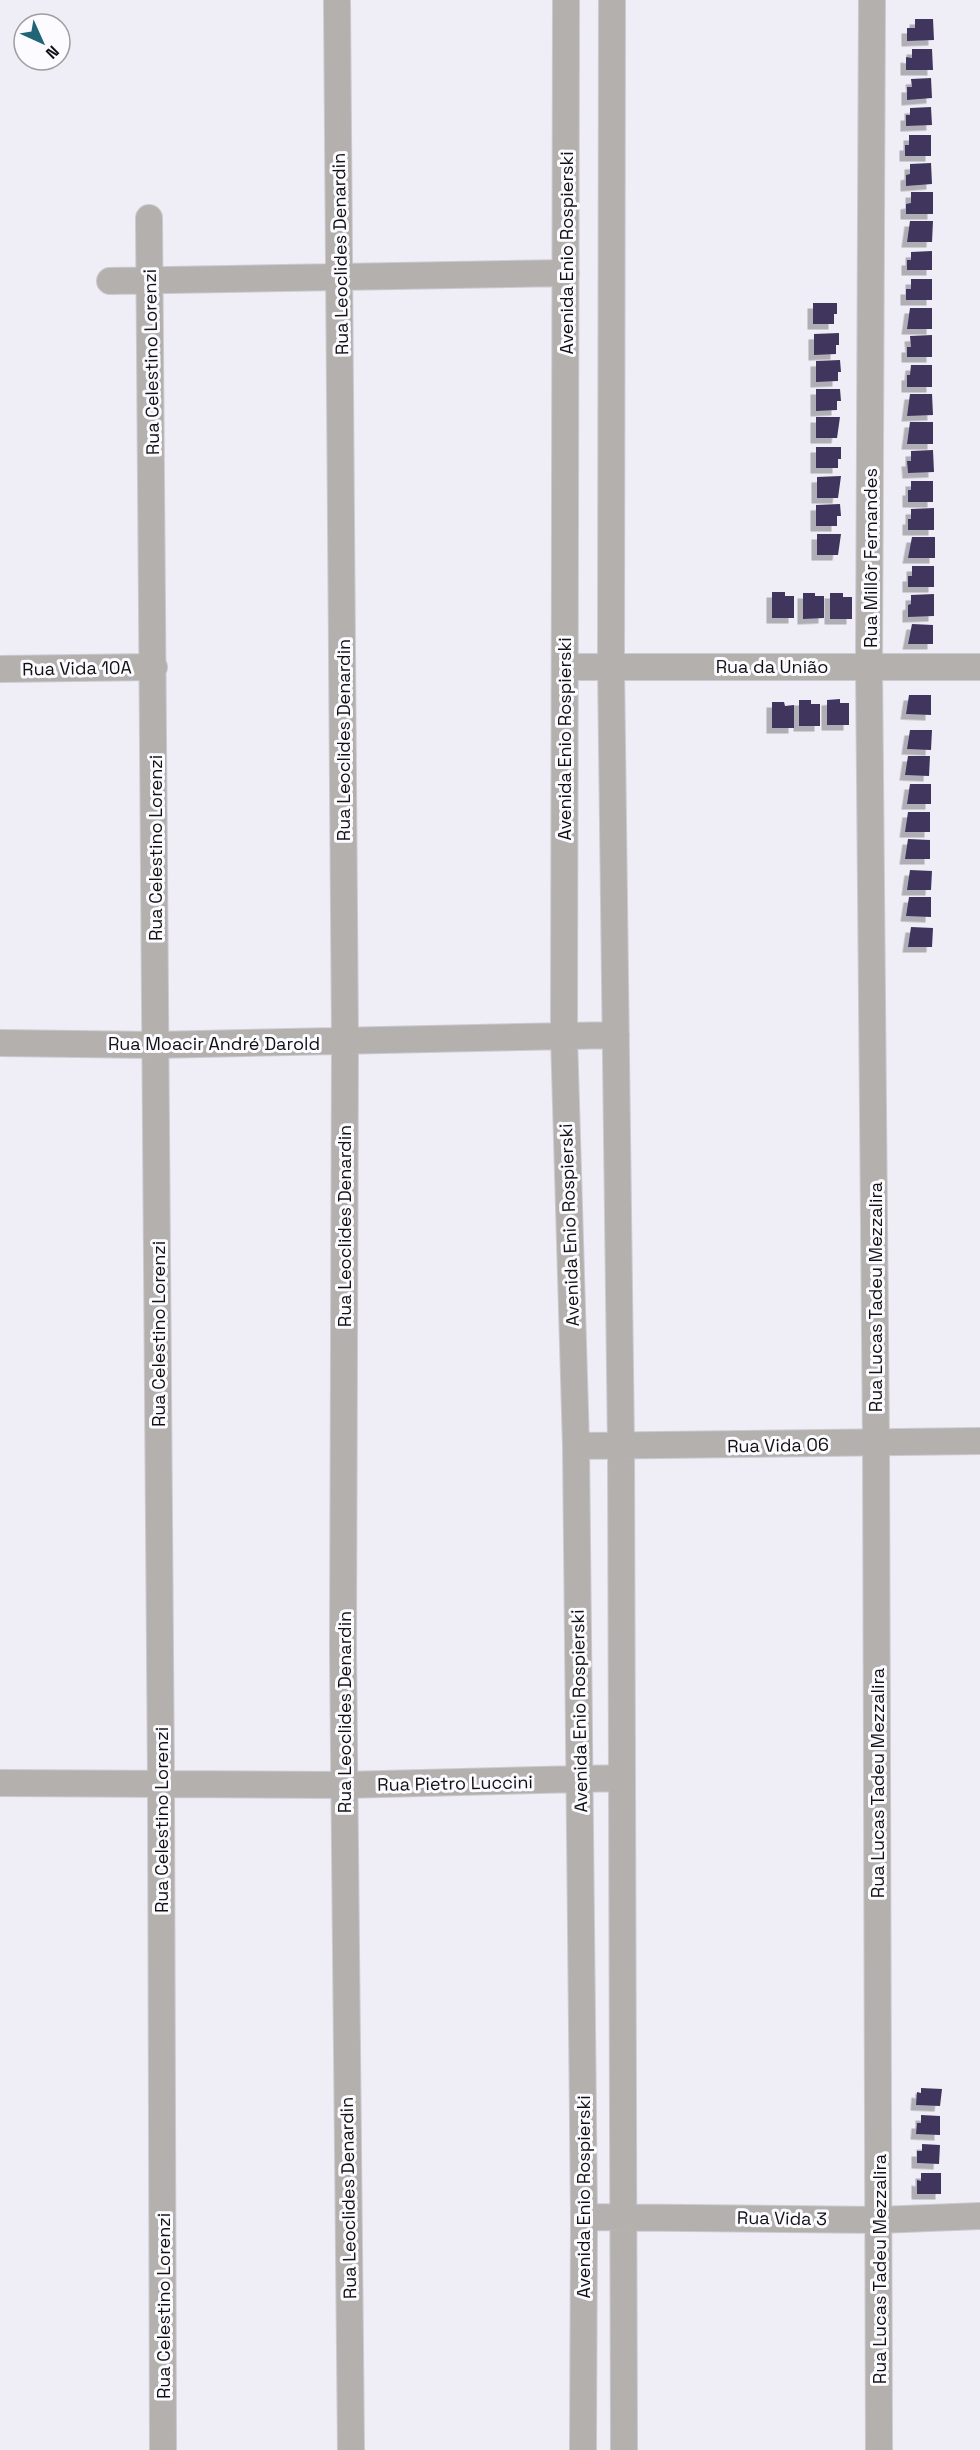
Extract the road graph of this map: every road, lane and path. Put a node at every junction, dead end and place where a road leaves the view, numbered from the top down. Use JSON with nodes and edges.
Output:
{"nodes":[{"id":1,"x":566,"y":0,"type":"edge"},
{"id":2,"x":612,"y":0,"type":"edge"},
{"id":3,"x":872,"y":0,"type":"edge"},
{"id":4,"x":337,"y":2,"type":"dead end"},
{"id":5,"x":149,"y":218,"type":"dead end"},
{"id":6,"x":566,"y":273,"type":"junction"},
{"id":7,"x":341,"y":276,"type":"junction"},
{"id":8,"x":110,"y":280,"type":"dead end"},
{"id":9,"x":150,"y":280,"type":"junction"},
{"id":10,"x":869,"y":666,"type":"junction"},
{"id":11,"x":154,"y":667,"type":"junction"},
{"id":12,"x":565,"y":667,"type":"junction"},
{"id":13,"x":611,"y":667,"type":"junction"},
{"id":14,"x":980,"y":667,"type":"edge"},
{"id":15,"x":0,"y":669,"type":"edge"},
{"id":16,"x":616,"y":1035,"type":"junction"},
{"id":17,"x":564,"y":1036,"type":"junction"},
{"id":18,"x":345,"y":1042,"type":"junction"},
{"id":19,"x":0,"y":1043,"type":"edge"},
{"id":20,"x":155,"y":1045,"type":"junction"},
{"id":21,"x":874,"y":1116,"type":"joint"},
{"id":22,"x":980,"y":1441,"type":"edge"},
{"id":23,"x":876,"y":1443,"type":"junction"},
{"id":24,"x":576,"y":1446,"type":"junction"},
{"id":25,"x":621,"y":1447,"type":"junction"},
{"id":26,"x":621,"y":1778,"type":"junction"},
{"id":27,"x":580,"y":1780,"type":"junction"},
{"id":28,"x":161,"y":1782,"type":"junction"},
{"id":29,"x":0,"y":1783,"type":"edge"},
{"id":30,"x":344,"y":1785,"type":"junction"},
{"id":31,"x":623,"y":2216,"type":"junction"},
{"id":32,"x":980,"y":2216,"type":"edge"},
{"id":33,"x":584,"y":2217,"type":"junction"},
{"id":34,"x":879,"y":2220,"type":"junction"},
{"id":35,"x":163,"y":2450,"type":"edge"},
{"id":36,"x":351,"y":2450,"type":"edge"},
{"id":37,"x":584,"y":2450,"type":"edge"},
{"id":38,"x":624,"y":2450,"type":"edge"},
{"id":39,"x":879,"y":2450,"type":"edge"}],
"edges":[{"from":1,"to":6,"type":"street","name":"Avenida Enio Rospierski"},
{"from":2,"to":13,"type":"street"},
{"from":3,"to":10,"type":"street","name":"Rua Millôr Fernandes"},
{"from":4,"to":7,"type":"street","name":"Rua Leoclides Denardin"},
{"from":5,"to":9,"type":"street","name":"Rua Celestino Lorenzi"},
{"from":6,"to":7,"type":"street"},
{"from":6,"to":12,"type":"street","name":"Avenida Enio Rospierski"},
{"from":7,"to":9,"type":"street"},
{"from":7,"to":18,"type":"street","name":"Rua Leoclides Denardin"},
{"from":8,"to":9,"type":"street"},
{"from":9,"to":11,"type":"street","name":"Rua Celestino Lorenzi"},
{"from":10,"to":13,"type":"street","name":"Rua da União"},
{"from":10,"to":14,"type":"street","name":"Rua da União"},
{"from":10,"to":21,"type":"street","name":"Rua Millôr Fernandes"},
{"from":11,"to":15,"type":"street","name":"Rua Vida 10A"},
{"from":11,"to":20,"type":"street","name":"Rua Celestino Lorenzi"},
{"from":12,"to":13,"type":"street","name":"Rua da União"},
{"from":12,"to":17,"type":"street","name":"Avenida Enio Rospierski"},
{"from":13,"to":16,"type":"street"},
{"from":16,"to":17,"type":"street","name":"Rua Moacir André Darold"},
{"from":16,"to":25,"type":"street"},
{"from":17,"to":18,"type":"street","name":"Rua Moacir André Darold"},
{"from":17,"to":24,"type":"street","name":"Avenida Enio Rospierski"},
{"from":18,"to":20,"type":"street","name":"Rua Moacir André Darold"},
{"from":18,"to":30,"type":"street","name":"Rua Leoclides Denardin"},
{"from":19,"to":20,"type":"street","name":"Rua Moacir André Darold"},
{"from":20,"to":28,"type":"street","name":"Rua Celestino Lorenzi"},
{"from":21,"to":23,"type":"street","name":"Rua Lucas Tadeu Mezzalira"},
{"from":22,"to":23,"type":"street","name":"Rua Vida 06"},
{"from":23,"to":25,"type":"street","name":"Rua Vida 06"},
{"from":23,"to":34,"type":"street","name":"Rua Lucas Tadeu Mezzalira"},
{"from":24,"to":25,"type":"street","name":"Rua Vida 06"},
{"from":24,"to":27,"type":"street","name":"Avenida Enio Rospierski"},
{"from":25,"to":26,"type":"street"},
{"from":26,"to":27,"type":"street","name":"Rua Pietro Luccini"},
{"from":26,"to":31,"type":"street"},
{"from":27,"to":30,"type":"street","name":"Rua Pietro Luccini"},
{"from":27,"to":33,"type":"street","name":"Avenida Enio Rospierski"},
{"from":28,"to":29,"type":"street","name":"Rua Pietro Luccini"},
{"from":28,"to":30,"type":"street","name":"Rua Pietro Luccini"},
{"from":28,"to":35,"type":"street","name":"Rua Celestino Lorenzi"},
{"from":30,"to":36,"type":"street","name":"Rua Leoclides Denardin"},
{"from":31,"to":33,"type":"street","name":"Rua Vida 3"},
{"from":31,"to":34,"type":"street","name":"Rua Vida 3"},
{"from":31,"to":38,"type":"street"},
{"from":32,"to":34,"type":"street","name":"Rua Vida 3"},
{"from":33,"to":37,"type":"street","name":"Avenida Enio Rospierski"},
{"from":34,"to":39,"type":"street","name":"Rua Lucas Tadeu Mezzalira"}]}
